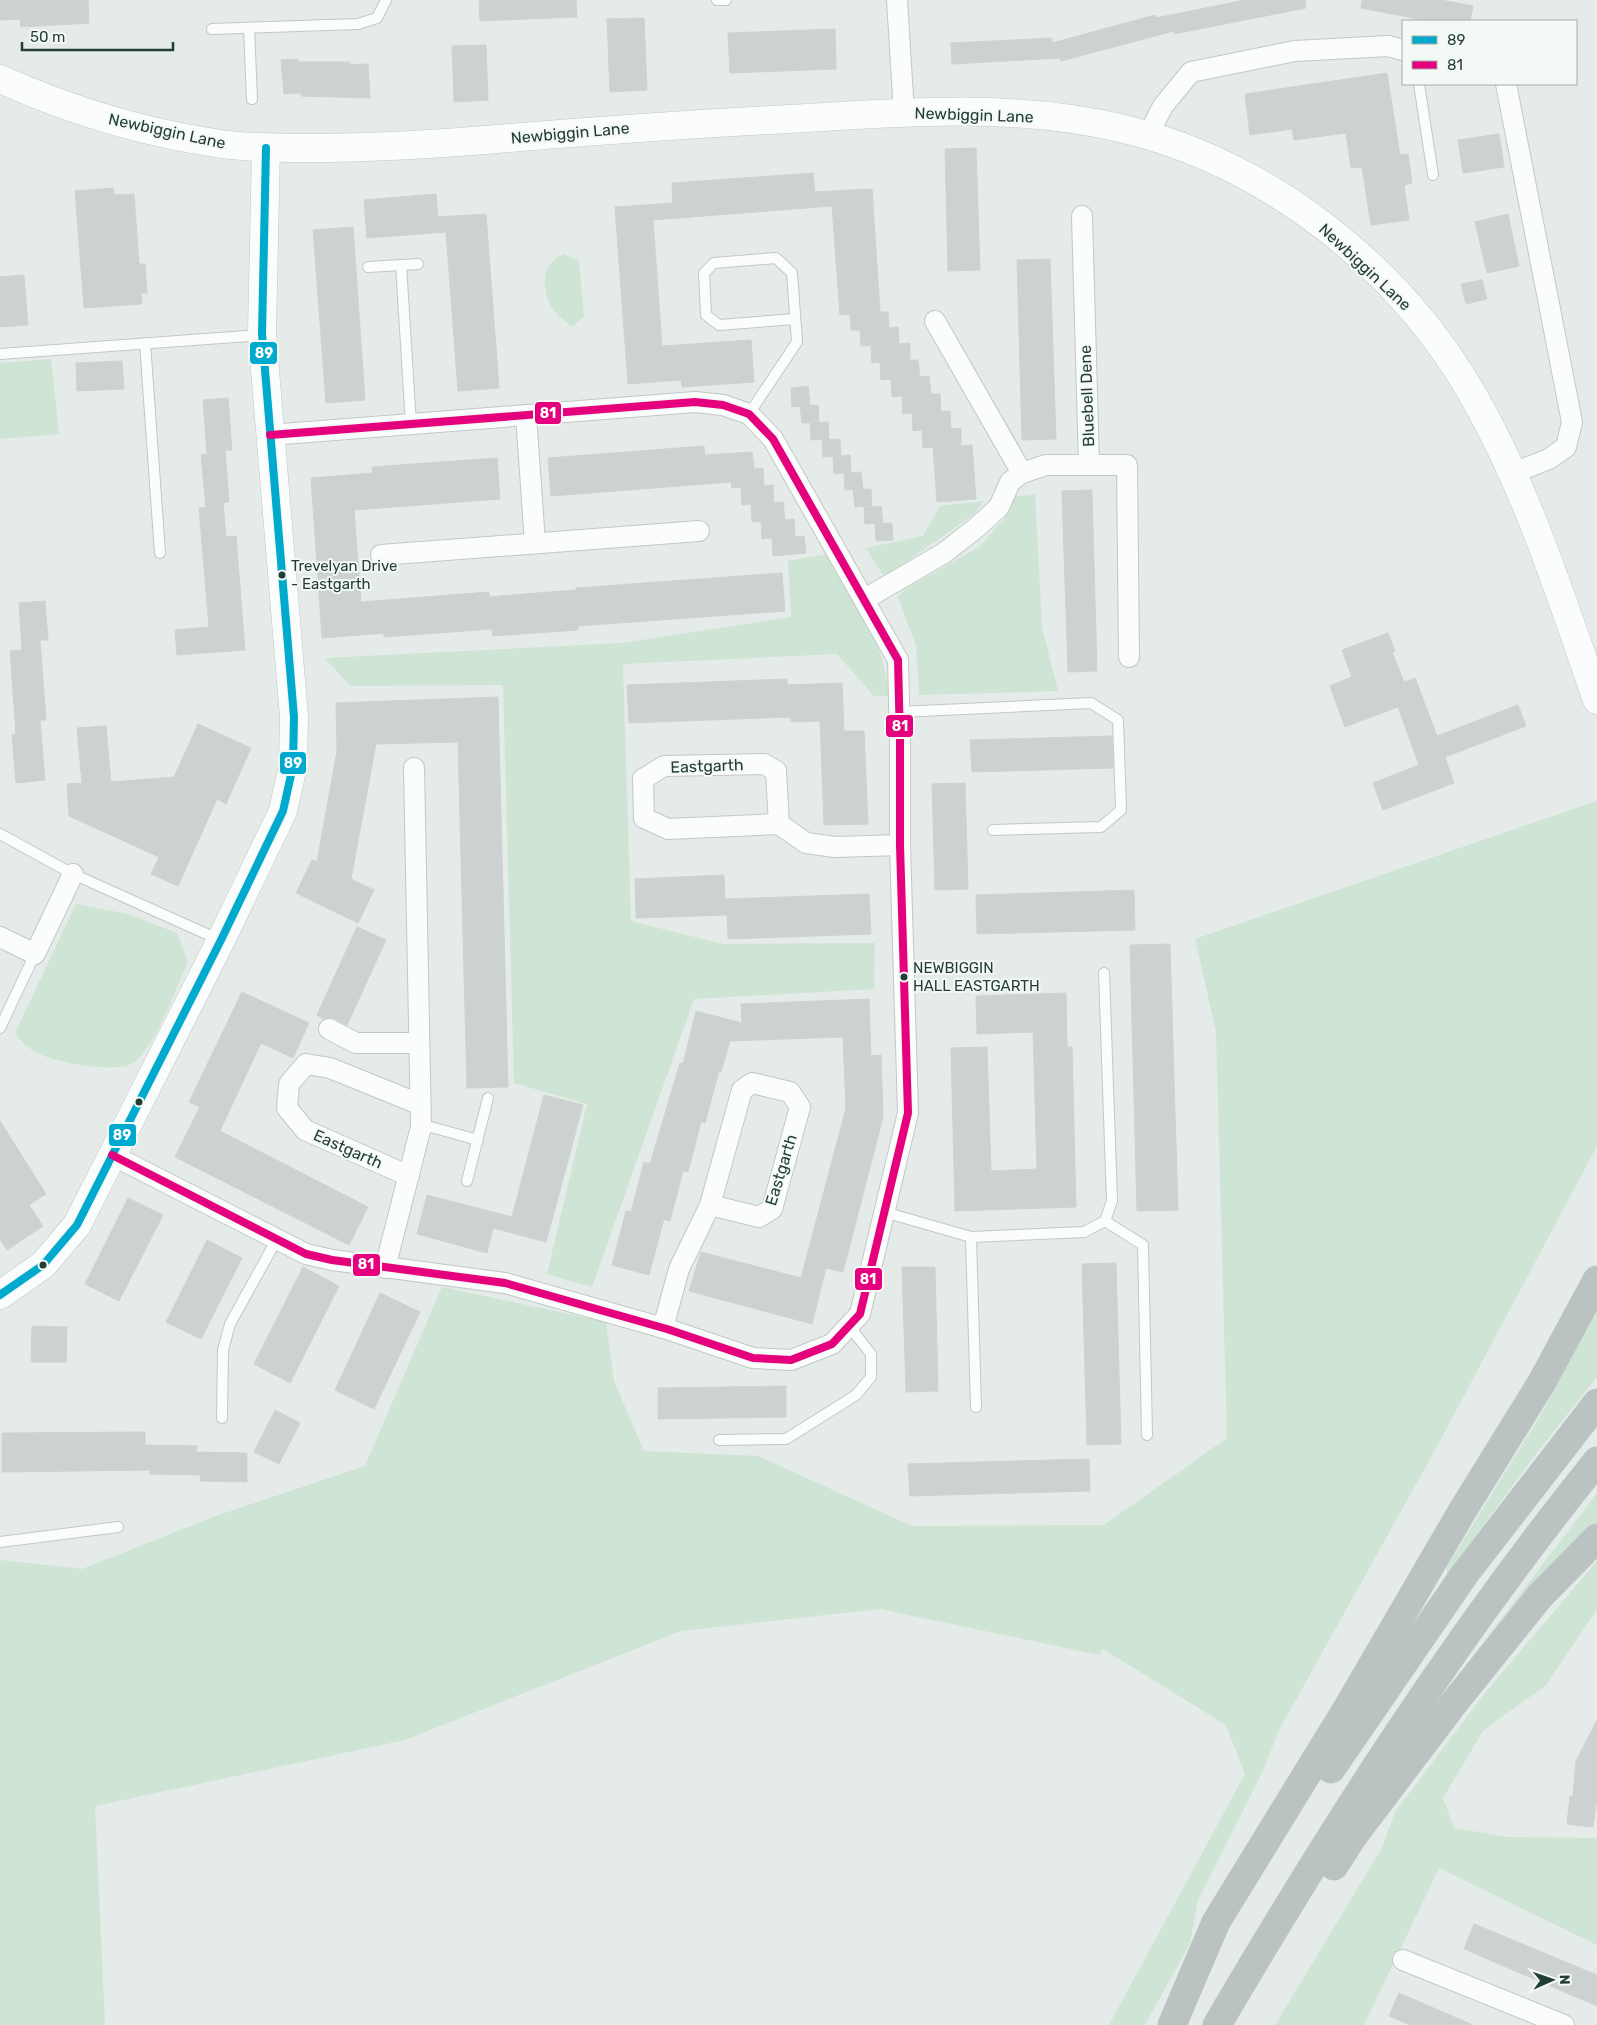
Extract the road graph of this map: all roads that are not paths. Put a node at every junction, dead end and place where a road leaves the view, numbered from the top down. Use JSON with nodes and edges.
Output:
{"nodes":[{"id":1,"x":386,"y":0,"type":"edge"},
{"id":2,"x":717,"y":0,"type":"edge"},
{"id":3,"x":726,"y":0,"type":"edge"},
{"id":4,"x":897,"y":0,"type":"edge"},
{"id":5,"x":249,"y":28,"type":"junction"},
{"id":6,"x":212,"y":29,"type":"dead end"},
{"id":7,"x":1402,"y":50,"type":"edge"},
{"id":8,"x":0,"y":78,"type":"edge"},
{"id":9,"x":1419,"y":85,"type":"edge"},
{"id":10,"x":1506,"y":85,"type":"edge"},
{"id":11,"x":252,"y":99,"type":"dead end"},
{"id":12,"x":904,"y":113,"type":"junction"},
{"id":13,"x":1148,"y":136,"type":"junction"},
{"id":14,"x":266,"y":148,"type":"junction"},
{"id":15,"x":1433,"y":175,"type":"dead end"},
{"id":16,"x":1082,"y":216,"type":"dead end"},
{"id":17,"x":418,"y":264,"type":"dead end"},
{"id":18,"x":401,"y":265,"type":"junction"},
{"id":19,"x":368,"y":267,"type":"dead end"},
{"id":20,"x":795,"y":319,"type":"junction"},
{"id":21,"x":935,"y":321,"type":"dead end"},
{"id":22,"x":262,"y":334,"type":"junction"},
{"id":23,"x":144,"y":343,"type":"junction"},
{"id":24,"x":0,"y":354,"type":"edge"},
{"id":25,"x":749,"y":414,"type":"junction"},
{"id":26,"x":526,"y":415,"type":"junction"},
{"id":27,"x":411,"y":424,"type":"junction"},
{"id":28,"x":270,"y":435,"type":"junction"},
{"id":29,"x":1089,"y":465,"type":"junction"},
{"id":30,"x":1022,"y":473,"type":"junction"},
{"id":31,"x":1513,"y":473,"type":"junction"},
{"id":32,"x":698,"y":531,"type":"dead end"},
{"id":33,"x":535,"y":544,"type":"junction"},
{"id":34,"x":160,"y":553,"type":"dead end"},
{"id":35,"x":381,"y":556,"type":"dead end"},
{"id":36,"x":865,"y":599,"type":"junction"},
{"id":37,"x":1129,"y":658,"type":"dead end"},
{"id":38,"x":1597,"y":700,"type":"edge"},
{"id":39,"x":899,"y":712,"type":"junction"},
{"id":40,"x":414,"y":768,"type":"dead end"},
{"id":41,"x":779,"y":824,"type":"junction"},
{"id":42,"x":992,"y":830,"type":"dead end"},
{"id":43,"x":0,"y":834,"type":"edge"},
{"id":44,"x":900,"y":845,"type":"junction"},
{"id":45,"x":73,"y":874,"type":"junction"},
{"id":46,"x":0,"y":937,"type":"edge"},
{"id":47,"x":220,"y":940,"type":"junction"},
{"id":48,"x":35,"y":954,"type":"junction"},
{"id":49,"x":1104,"y":973,"type":"dead end"},
{"id":50,"x":0,"y":1028,"type":"edge"},
{"id":51,"x":329,"y":1029,"type":"dead end"},
{"id":52,"x":418,"y":1043,"type":"junction"},
{"id":53,"x":488,"y":1098,"type":"dead end"},
{"id":54,"x":420,"y":1114,"type":"junction"},
{"id":55,"x":478,"y":1140,"type":"junction"},
{"id":56,"x":112,"y":1155,"type":"junction"},
{"id":57,"x":409,"y":1176,"type":"junction"},
{"id":58,"x":468,"y":1181,"type":"dead end"},
{"id":59,"x":710,"y":1205,"type":"junction"},
{"id":60,"x":884,"y":1212,"type":"junction"},
{"id":61,"x":1105,"y":1222,"type":"junction"},
{"id":62,"x":970,"y":1237,"type":"junction"},
{"id":63,"x":277,"y":1239,"type":"junction"},
{"id":64,"x":385,"y":1268,"type":"junction"},
{"id":65,"x":1597,"y":1280,"type":"edge"},
{"id":66,"x":0,"y":1295,"type":"edge"},
{"id":67,"x":849,"y":1326,"type":"junction"},
{"id":68,"x":663,"y":1328,"type":"junction"},
{"id":69,"x":1597,"y":1403,"type":"edge"},
{"id":70,"x":976,"y":1407,"type":"dead end"},
{"id":71,"x":222,"y":1418,"type":"dead end"},
{"id":72,"x":1147,"y":1435,"type":"dead end"},
{"id":73,"x":719,"y":1440,"type":"dead end"},
{"id":74,"x":1597,"y":1462,"type":"edge"},
{"id":75,"x":118,"y":1527,"type":"dead end"},
{"id":76,"x":1597,"y":1538,"type":"edge"},
{"id":77,"x":0,"y":1542,"type":"edge"},
{"id":78,"x":1403,"y":1960,"type":"dead end"},
{"id":79,"x":1537,"y":2020,"type":"edge"},
{"id":80,"x":1172,"y":2025,"type":"edge"},
{"id":81,"x":1177,"y":2025,"type":"edge"},
{"id":82,"x":1218,"y":2025,"type":"edge"},
{"id":83,"x":1564,"y":2025,"type":"edge"}],
"edges":[{"from":1,"to":5,"type":"lane"},
{"from":2,"to":3,"type":"lane"},
{"from":4,"to":12,"type":"street"},
{"from":5,"to":6,"type":"lane"},
{"from":5,"to":11,"type":"lane"},
{"from":7,"to":13,"type":"street"},
{"from":8,"to":14,"type":"street","name":"Newbiggin Lane"},
{"from":9,"to":15,"type":"lane"},
{"from":10,"to":31,"type":"street"},
{"from":12,"to":13,"type":"street","name":"Newbiggin Lane"},
{"from":12,"to":14,"type":"street","name":"Newbiggin Lane"},
{"from":13,"to":31,"type":"street","name":"Newbiggin Lane"},
{"from":14,"to":22,"type":"street"},
{"from":16,"to":29,"type":"street","name":"Bluebell Dene"},
{"from":17,"to":18,"type":"lane"},
{"from":18,"to":19,"type":"lane"},
{"from":18,"to":27,"type":"lane"},
{"from":20,"to":20,"type":"lane"},
{"from":20,"to":25,"type":"lane"},
{"from":21,"to":30,"type":"street"},
{"from":22,"to":23,"type":"lane"},
{"from":22,"to":28,"type":"street"},
{"from":23,"to":24,"type":"lane"},
{"from":23,"to":34,"type":"lane"},
{"from":25,"to":26,"type":"street"},
{"from":25,"to":36,"type":"street"},
{"from":26,"to":27,"type":"street"},
{"from":26,"to":33,"type":"street"},
{"from":27,"to":28,"type":"street"},
{"from":28,"to":47,"type":"street"},
{"from":29,"to":30,"type":"street"},
{"from":29,"to":37,"type":"street","name":"Bluebell Dene"},
{"from":30,"to":36,"type":"street"},
{"from":31,"to":38,"type":"street","name":"Newbiggin Lane"},
{"from":32,"to":33,"type":"street"},
{"from":33,"to":35,"type":"street"},
{"from":36,"to":39,"type":"street"},
{"from":39,"to":42,"type":"lane"},
{"from":39,"to":44,"type":"street"},
{"from":40,"to":52,"type":"street"},
{"from":41,"to":41,"type":"street","name":"Eastgarth"},
{"from":41,"to":44,"type":"street"},
{"from":43,"to":45,"type":"lane"},
{"from":44,"to":60,"type":"street"},
{"from":45,"to":47,"type":"lane"},
{"from":45,"to":48,"type":"street"},
{"from":46,"to":48,"type":"street"},
{"from":47,"to":56,"type":"street"},
{"from":48,"to":50,"type":"lane"},
{"from":49,"to":61,"type":"lane"},
{"from":51,"to":52,"type":"street"},
{"from":52,"to":54,"type":"street"},
{"from":53,"to":55,"type":"lane"},
{"from":54,"to":55,"type":"lane"},
{"from":54,"to":57,"type":"street"},
{"from":54,"to":57,"type":"street","name":"Eastgarth"},
{"from":55,"to":58,"type":"lane"},
{"from":56,"to":63,"type":"street"},
{"from":56,"to":66,"type":"street"},
{"from":57,"to":64,"type":"street"},
{"from":59,"to":59,"type":"street","name":"Eastgarth"},
{"from":59,"to":68,"type":"street","name":"Eastgarth"},
{"from":60,"to":62,"type":"lane"},
{"from":60,"to":67,"type":"street"},
{"from":61,"to":62,"type":"lane"},
{"from":61,"to":72,"type":"lane"},
{"from":62,"to":70,"type":"lane"},
{"from":63,"to":64,"type":"street"},
{"from":63,"to":71,"type":"lane"},
{"from":64,"to":68,"type":"street"},
{"from":65,"to":80,"type":"highway"},
{"from":67,"to":68,"type":"street"},
{"from":67,"to":73,"type":"lane"},
{"from":69,"to":81,"type":"highway"},
{"from":74,"to":82,"type":"highway"},
{"from":75,"to":77,"type":"lane"},
{"from":76,"to":82,"type":"highway"},
{"from":78,"to":79,"type":"street"},
{"from":79,"to":83,"type":"street"}]}
